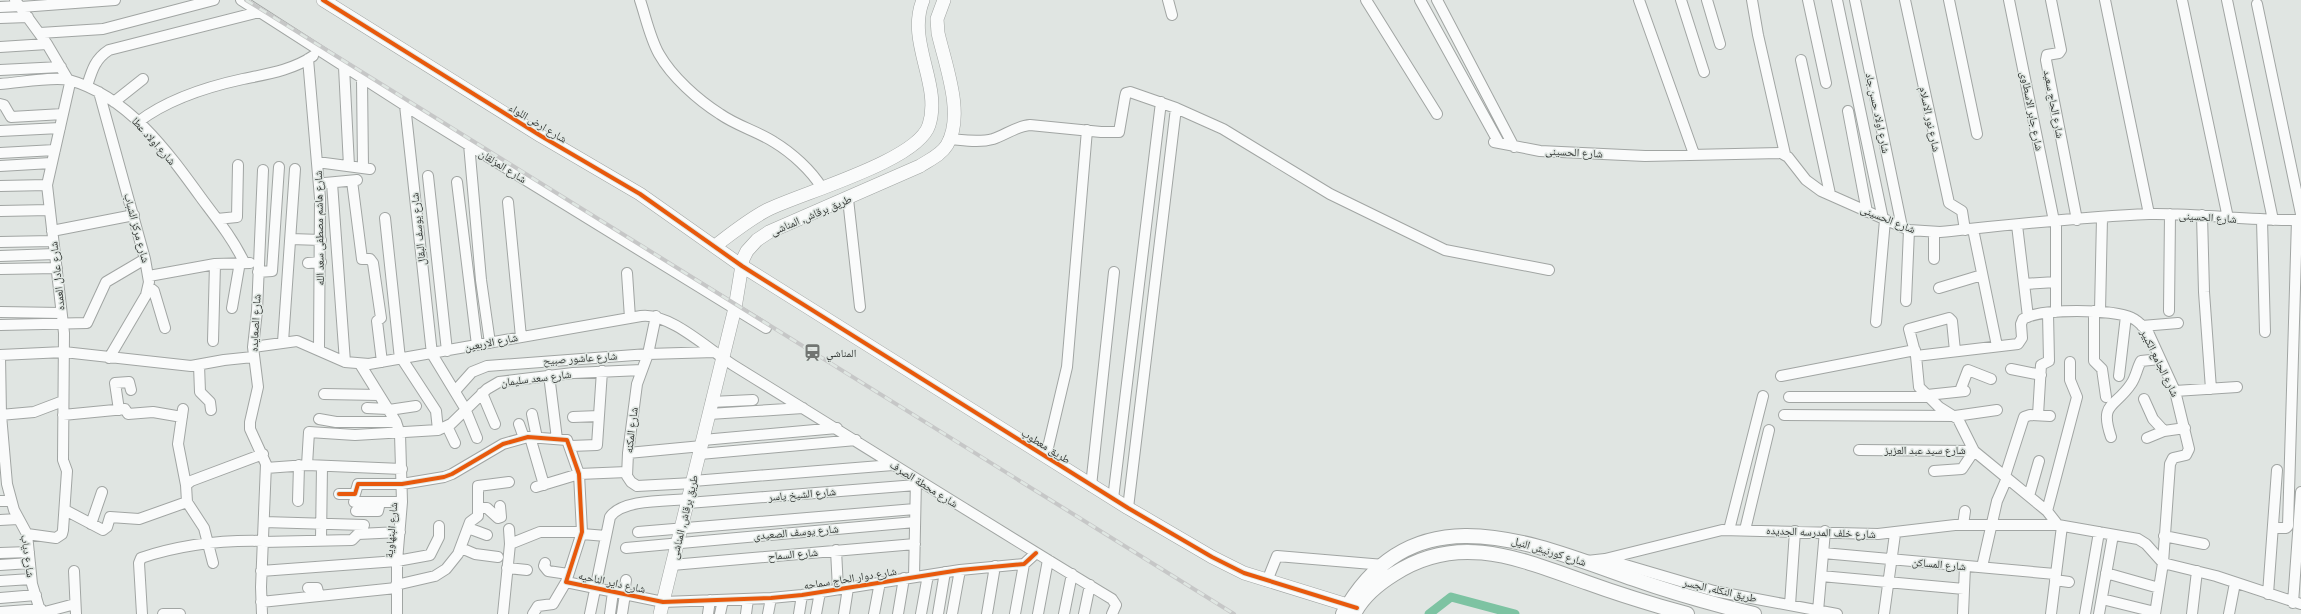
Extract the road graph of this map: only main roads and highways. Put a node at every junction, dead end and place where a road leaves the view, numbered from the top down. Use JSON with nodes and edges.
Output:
{"nodes":[{"id":1,"x":1351,"y":610,"type":"edge"},
{"id":2,"x":1687,"y":614,"type":"edge"},
{"id":3,"x":1754,"y":614,"type":"edge"}],
"edges":[{"from":1,"to":2,"type":"main road","name":"شارع كورنيش النيل"},
{"from":1,"to":3,"type":"main road","name":"شارع كورنيش النيل"}]}
